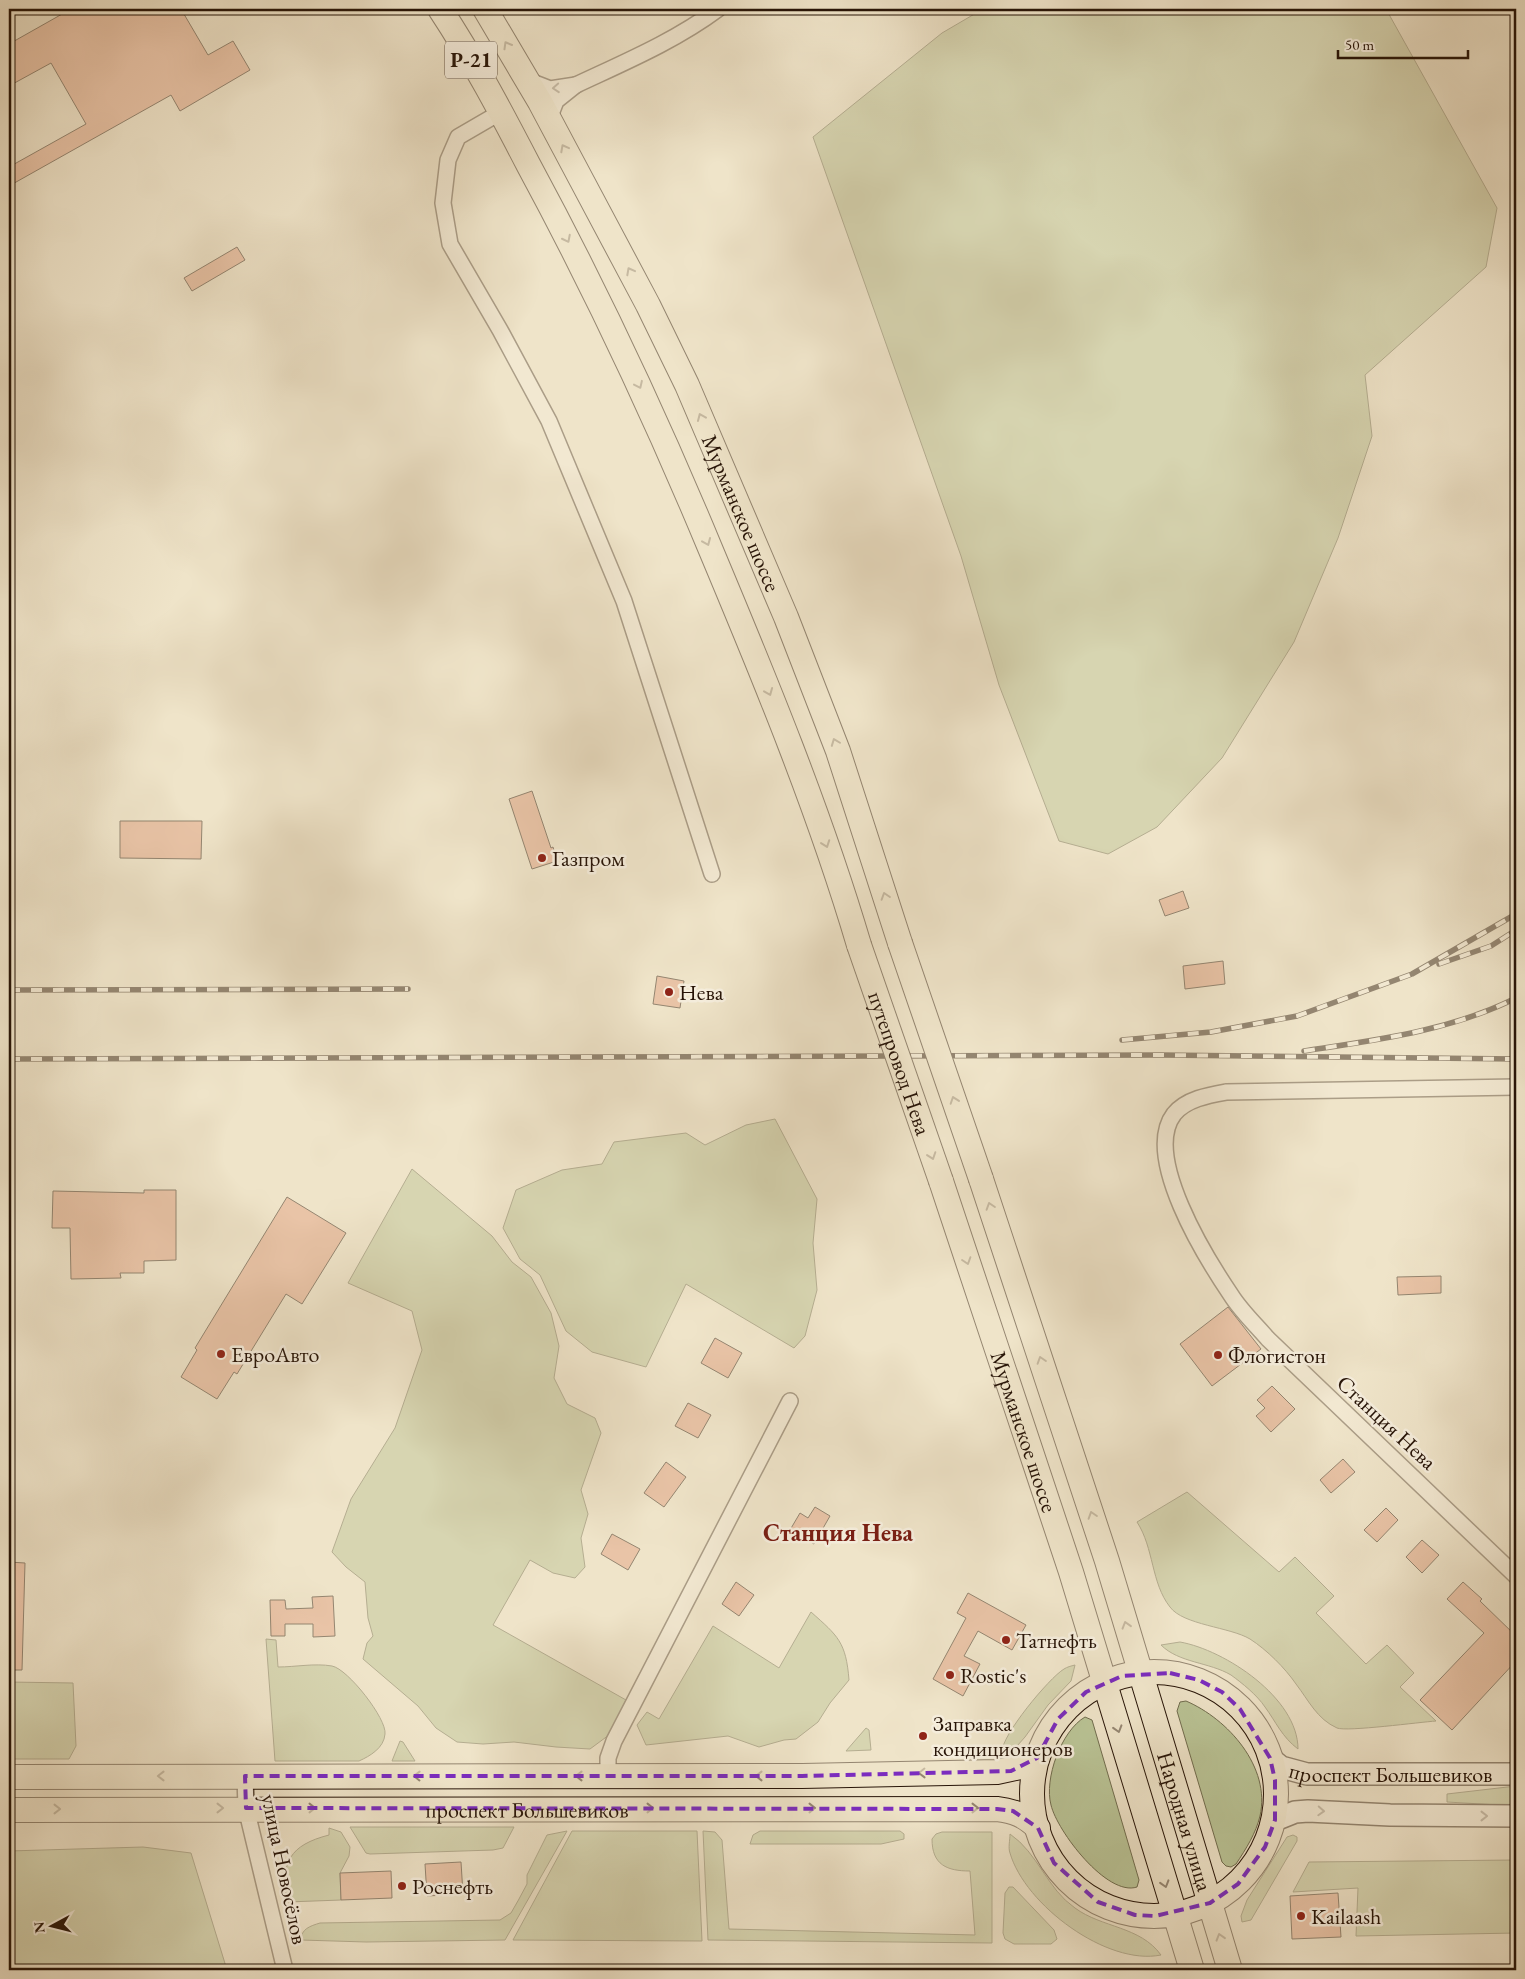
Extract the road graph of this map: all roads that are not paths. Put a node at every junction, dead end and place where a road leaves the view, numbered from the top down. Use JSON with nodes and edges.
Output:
{"nodes":[{"id":1,"x":440,"y":9,"type":"edge"},
{"id":2,"x":485,"y":9,"type":"edge"},
{"id":3,"x":718,"y":9,"type":"edge"},
{"id":4,"x":527,"y":80,"type":"junction"},
{"id":5,"x":576,"y":85,"type":"junction"},
{"id":6,"x":544,"y":111,"type":"junction"},
{"id":7,"x":501,"y":112,"type":"junction"},
{"id":8,"x":712,"y":874,"type":"dead end"},
{"id":9,"x":900,"y":942,"type":"joint"},
{"id":10,"x":859,"y":945,"type":"joint"},
{"id":11,"x":1516,"y":1087,"type":"edge"},
{"id":12,"x":981,"y":1179,"type":"joint"},
{"id":13,"x":941,"y":1181,"type":"joint"},
{"id":14,"x":790,"y":1401,"type":"dead end"},
{"id":15,"x":1516,"y":1576,"type":"edge"},
{"id":16,"x":1141,"y":1672,"type":"junction"},
{"id":17,"x":1104,"y":1682,"type":"junction"},
{"id":18,"x":1037,"y":1758,"type":"junction"},
{"id":19,"x":1270,"y":1758,"type":"junction"},
{"id":20,"x":1516,"y":1774,"type":"edge"},
{"id":21,"x":245,"y":1776,"type":"junction"},
{"id":22,"x":608,"y":1776,"type":"junction"},
{"id":23,"x":9,"y":1777,"type":"edge"},
{"id":24,"x":246,"y":1808,"type":"junction"},
{"id":25,"x":9,"y":1810,"type":"edge"},
{"id":26,"x":1516,"y":1816,"type":"edge"},
{"id":27,"x":1274,"y":1820,"type":"junction"},
{"id":28,"x":1038,"y":1828,"type":"junction"},
{"id":29,"x":1210,"y":1903,"type":"junction"},
{"id":30,"x":1174,"y":1915,"type":"junction"},
{"id":31,"x":285,"y":1970,"type":"edge"},
{"id":32,"x":1192,"y":1970,"type":"edge"},
{"id":33,"x":1230,"y":1970,"type":"edge"}],
"edges":[{"from":1,"to":7,"type":"main road","number":"Р-21"},
{"from":4,"to":2,"type":"main road","number":"Р-21","one_way":true},
{"from":3,"to":5,"type":"street"},
{"from":5,"to":4,"type":"street","one_way":true},
{"from":4,"to":6,"type":"main road","number":"Р-21"},
{"from":5,"to":6,"type":"street"},
{"from":9,"to":6,"type":"main road","name":"Мурманское шоссе","one_way":true},
{"from":7,"to":8,"type":"street"},
{"from":7,"to":10,"type":"main road","name":"Мурманское шоссе","one_way":true},
{"from":12,"to":9,"type":"main road","name":"путепровод Нева","one_way":true,"bridge":true},
{"from":10,"to":13,"type":"main road","name":"путепровод Нева","one_way":true,"bridge":true},
{"from":11,"to":15,"type":"street","name":"Станция Нева"},
{"from":16,"to":12,"type":"main road","name":"Мурманское шоссе","one_way":true},
{"from":13,"to":17,"type":"main road","name":"Мурманское шоссе","one_way":true},
{"from":14,"to":22,"type":"street"},
{"from":16,"to":17,"type":"main road","name":"проспект Большевиков"},
{"from":16,"to":19,"type":"main road","name":"проспект Большевиков"},
{"from":16,"to":29,"type":"main road","name":"Народная улица"},
{"from":17,"to":18,"type":"main road","name":"проспект Большевиков"},
{"from":17,"to":30,"type":"main road","name":"Народная улица","one_way":true},
{"from":18,"to":22,"type":"main road","name":"проспект Большевиков","one_way":true},
{"from":18,"to":28,"type":"main road","name":"проспект Большевиков"},
{"from":19,"to":20,"type":"main road","name":"проспект Большевиков"},
{"from":19,"to":27,"type":"main road","name":"проспект Большевиков"},
{"from":22,"to":21,"type":"main road","name":"проспект Большевиков","one_way":true},
{"from":21,"to":23,"type":"main road","name":"проспект Большевиков","one_way":true},
{"from":21,"to":24,"type":"street","name":"улица Новосёлов"},
{"from":25,"to":24,"type":"main road","name":"проспект Большевиков","one_way":true},
{"from":24,"to":28,"type":"main road","name":"проспект Большевиков","one_way":true},
{"from":24,"to":31,"type":"street","name":"улица Новосёлов"},
{"from":27,"to":26,"type":"main road","name":"проспект Большевиков","one_way":true},
{"from":27,"to":29,"type":"main road","name":"проспект Большевиков"},
{"from":28,"to":30,"type":"main road","name":"проспект Большевиков"},
{"from":29,"to":30,"type":"main road","name":"проспект Большевиков"},
{"from":33,"to":29,"type":"main road","name":"Народная улица","one_way":true},
{"from":30,"to":32,"type":"main road","name":"Народная улица"}]}
